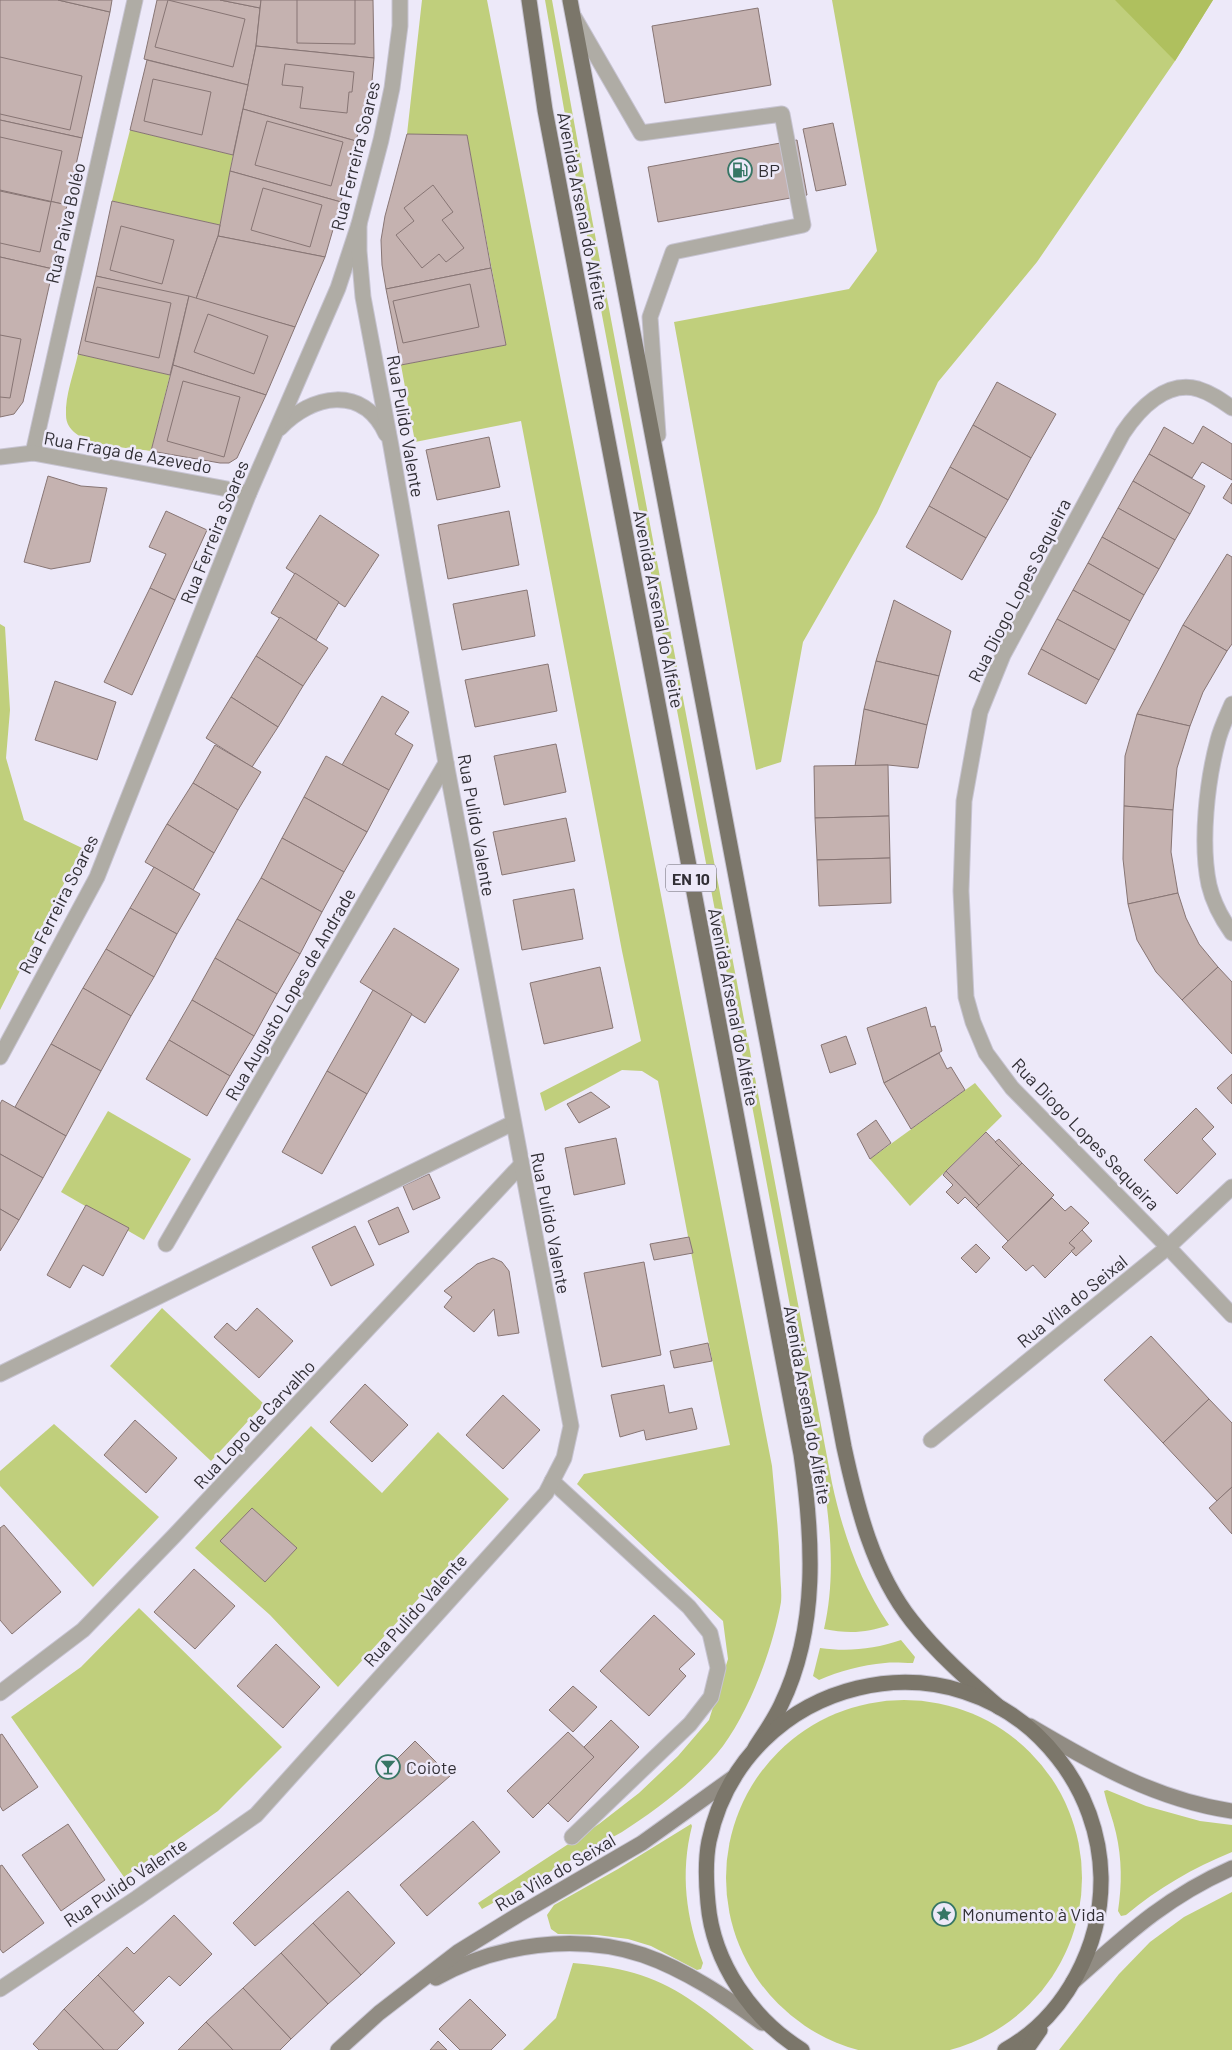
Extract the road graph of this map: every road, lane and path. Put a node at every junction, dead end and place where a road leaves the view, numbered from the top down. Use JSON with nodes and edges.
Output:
{"nodes":[{"id":1,"x":134,"y":0,"type":"edge"},
{"id":2,"x":400,"y":0,"type":"edge"},
{"id":3,"x":529,"y":0,"type":"edge"},
{"id":4,"x":571,"y":6,"type":"edge"},
{"id":5,"x":359,"y":224,"type":"junction"},
{"id":6,"x":1232,"y":408,"type":"edge"},
{"id":7,"x":275,"y":433,"type":"junction"},
{"id":8,"x":392,"y":446,"type":"junction"},
{"id":9,"x":33,"y":453,"type":"junction"},
{"id":10,"x":0,"y":457,"type":"edge"},
{"id":11,"x":661,"y":482,"type":"junction"},
{"id":12,"x":249,"y":493,"type":"junction"},
{"id":13,"x":1232,"y":704,"type":"edge"},
{"id":14,"x":446,"y":763,"type":"junction"},
{"id":15,"x":1232,"y":934,"type":"edge"},
{"id":16,"x":0,"y":1057,"type":"edge"},
{"id":17,"x":513,"y":1122,"type":"junction"},
{"id":18,"x":521,"y":1165,"type":"junction"},
{"id":19,"x":1232,"y":1187,"type":"edge"},
{"id":20,"x":166,"y":1244,"type":"dead end"},
{"id":21,"x":1168,"y":1247,"type":"junction"},
{"id":22,"x":1232,"y":1315,"type":"edge"},
{"id":23,"x":0,"y":1374,"type":"edge"},
{"id":24,"x":931,"y":1440,"type":"dead end"},
{"id":25,"x":552,"y":1481,"type":"junction"},
{"id":26,"x":0,"y":1693,"type":"edge"},
{"id":27,"x":999,"y":1706,"type":"junction"},
{"id":28,"x":1026,"y":1724,"type":"junction"},
{"id":29,"x":755,"y":1748,"type":"junction"},
{"id":30,"x":734,"y":1777,"type":"junction"},
{"id":31,"x":1232,"y":1811,"type":"edge"},
{"id":32,"x":572,"y":1837,"type":"dead end"},
{"id":33,"x":1232,"y":1868,"type":"edge"},
{"id":34,"x":1073,"y":1982,"type":"junction"},
{"id":35,"x":0,"y":1989,"type":"edge"},
{"id":36,"x":395,"y":2000,"type":"junction"},
{"id":37,"x":1055,"y":2008,"type":"junction"},
{"id":38,"x":774,"y":2031,"type":"junction"},
{"id":39,"x":338,"y":2050,"type":"edge"},
{"id":40,"x":801,"y":2050,"type":"edge"},
{"id":41,"x":1005,"y":2050,"type":"edge"},
{"id":42,"x":1026,"y":2050,"type":"edge"}],
"edges":[{"from":1,"to":9,"type":"street","name":"Rua Paiva Boléo"},
{"from":2,"to":5,"type":"street","name":"Rua Ferreira Soares"},
{"from":3,"to":29,"type":"main road","name":"Avenida Arsenal do Alfeite","number":"EN 10"},
{"from":4,"to":11,"type":"main road","name":"Avenida Arsenal do Alfeite","number":"EN 10"},
{"from":4,"to":11,"type":"street"},
{"from":5,"to":7,"type":"street","name":"Rua Ferreira Soares"},
{"from":5,"to":8,"type":"street","name":"Rua Pulido Valente"},
{"from":6,"to":21,"type":"street","name":"Rua Diogo Lopes Sequeira"},
{"from":7,"to":8,"type":"street"},
{"from":7,"to":12,"type":"street","name":"Rua Ferreira Soares"},
{"from":8,"to":14,"type":"street","name":"Rua Pulido Valente"},
{"from":9,"to":10,"type":"street","name":"Rua Fraga de Azevedo"},
{"from":9,"to":12,"type":"street","name":"Rua Fraga de Azevedo"},
{"from":11,"to":27,"type":"main road","name":"Avenida Arsenal do Alfeite","number":"EN 10"},
{"from":12,"to":16,"type":"street","name":"Rua Ferreira Soares"},
{"from":13,"to":15,"type":"street"},
{"from":14,"to":17,"type":"street","name":"Rua Pulido Valente"},
{"from":14,"to":20,"type":"street","name":"Rua Augusto Lopes de Andrade"},
{"from":17,"to":18,"type":"street","name":"Rua Pulido Valente"},
{"from":17,"to":23,"type":"street"},
{"from":18,"to":25,"type":"street","name":"Rua Pulido Valente"},
{"from":18,"to":26,"type":"street","name":"Rua Lopo de Carvalho"},
{"from":19,"to":21,"type":"street","name":"Rua Vila do Seixal"},
{"from":21,"to":22,"type":"street","name":"Rua Diogo Lopes Sequeira"},
{"from":21,"to":24,"type":"street","name":"Rua Vila do Seixal"},
{"from":25,"to":32,"type":"street"},
{"from":25,"to":35,"type":"street","name":"Rua Pulido Valente"},
{"from":27,"to":28,"type":"main road"},
{"from":27,"to":29,"type":"main road"},
{"from":28,"to":31,"type":"main road"},
{"from":28,"to":34,"type":"main road"},
{"from":29,"to":30,"type":"main road"},
{"from":30,"to":36,"type":"main road","name":"Rua Vila do Seixal"},
{"from":30,"to":38,"type":"main road"},
{"from":33,"to":34,"type":"main road"},
{"from":34,"to":37,"type":"main road"},
{"from":36,"to":38,"type":"main road","name":"Rua Vila do Seixal"},
{"from":36,"to":39,"type":"main road","name":"Rua Vila do Seixal"},
{"from":37,"to":41,"type":"main road"},
{"from":37,"to":42,"type":"main road"},
{"from":38,"to":40,"type":"main road"}]}
